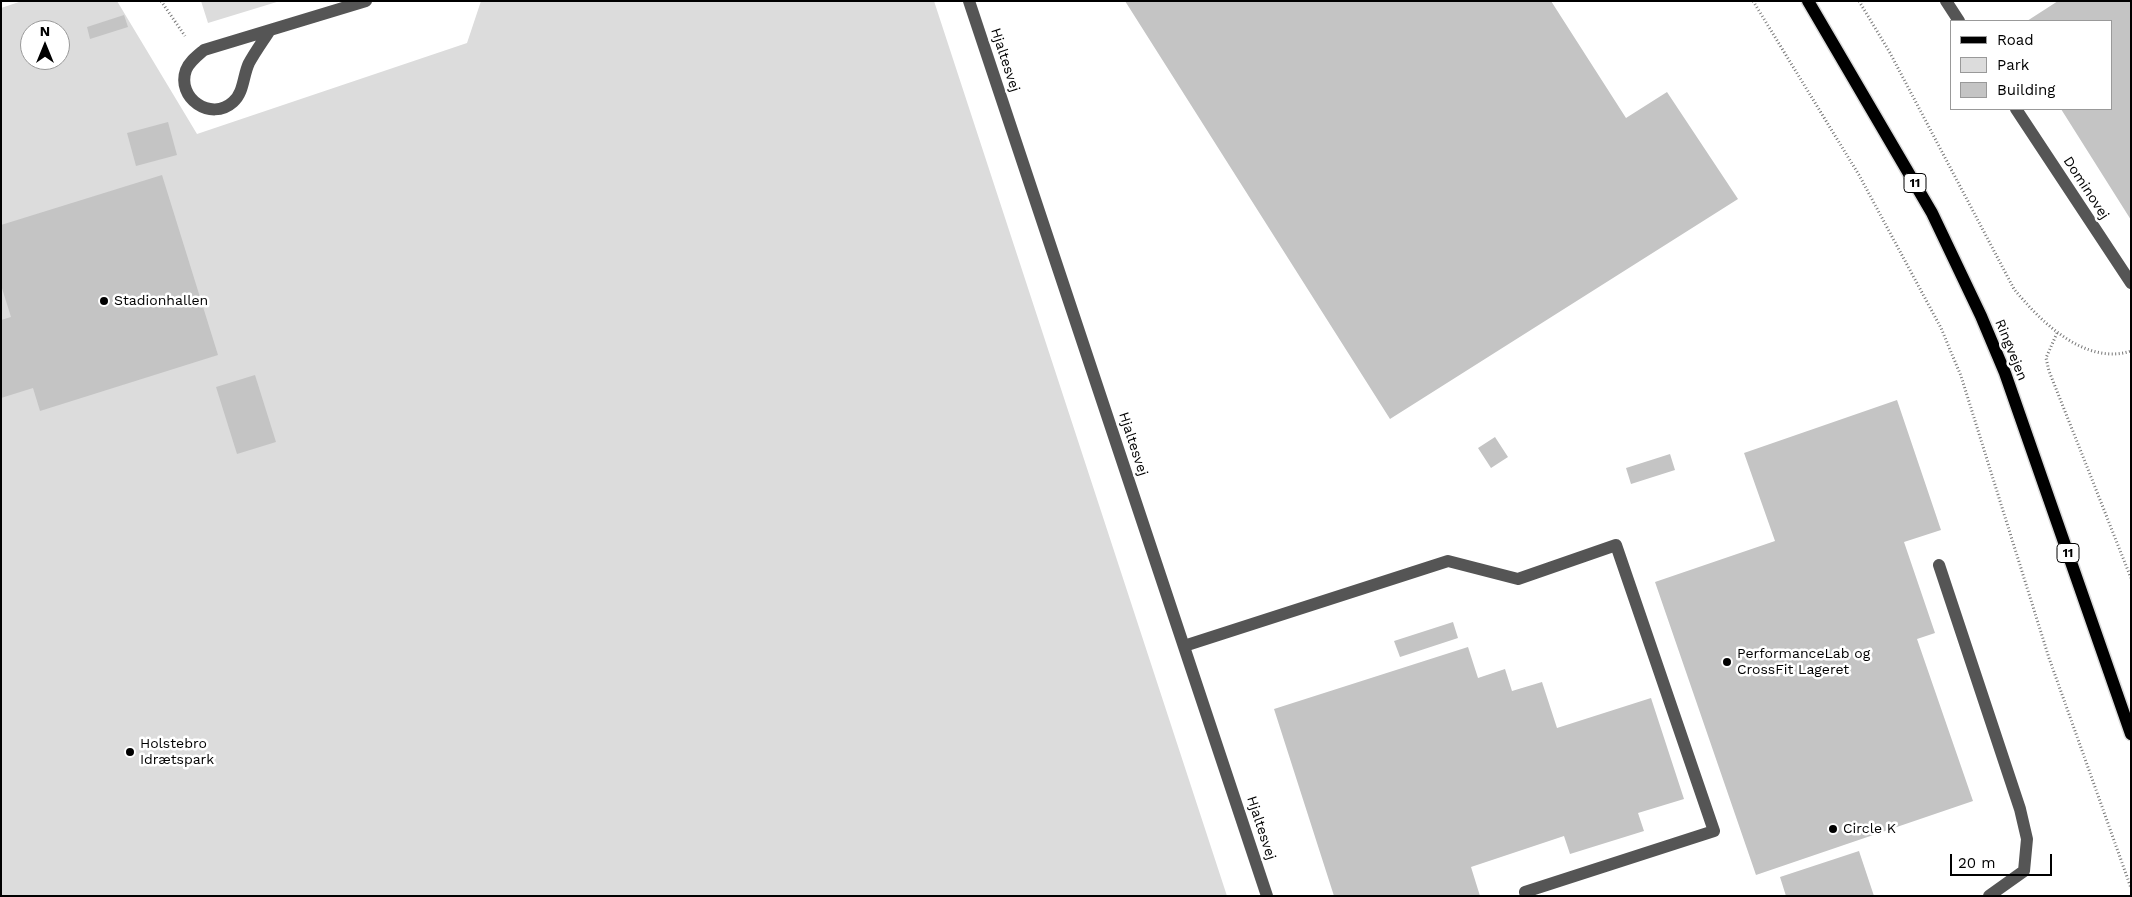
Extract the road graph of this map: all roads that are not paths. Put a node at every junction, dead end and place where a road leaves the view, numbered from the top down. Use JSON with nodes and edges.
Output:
{"nodes":[{"id":1,"x":366,"y":1,"type":"edge"},
{"id":2,"x":969,"y":1,"type":"edge"},
{"id":3,"x":1808,"y":1,"type":"edge"},
{"id":4,"x":1946,"y":1,"type":"edge"},
{"id":5,"x":1958,"y":20,"type":"edge"},
{"id":6,"x":270,"y":30,"type":"junction"},
{"id":7,"x":2017,"y":110,"type":"edge"},
{"id":8,"x":2131,"y":284,"type":"edge"},
{"id":9,"x":1939,"y":565,"type":"dead end"},
{"id":10,"x":1184,"y":646,"type":"junction"},
{"id":11,"x":2131,"y":734,"type":"edge"},
{"id":12,"x":1267,"y":896,"type":"edge"},
{"id":13,"x":1526,"y":896,"type":"edge"},
{"id":14,"x":1989,"y":896,"type":"edge"}],
"edges":[{"from":1,"to":6,"type":"street"},
{"from":2,"to":10,"type":"street","name":"Hjaltesvej"},
{"from":3,"to":11,"type":"main road","name":"Ringvejen","number":"11"},
{"from":4,"to":5,"type":"street"},
{"from":6,"to":6,"type":"street"},
{"from":7,"to":8,"type":"street","name":"Dominovej"},
{"from":9,"to":14,"type":"street"},
{"from":10,"to":12,"type":"street","name":"Hjaltesvej"},
{"from":10,"to":13,"type":"street"}]}
